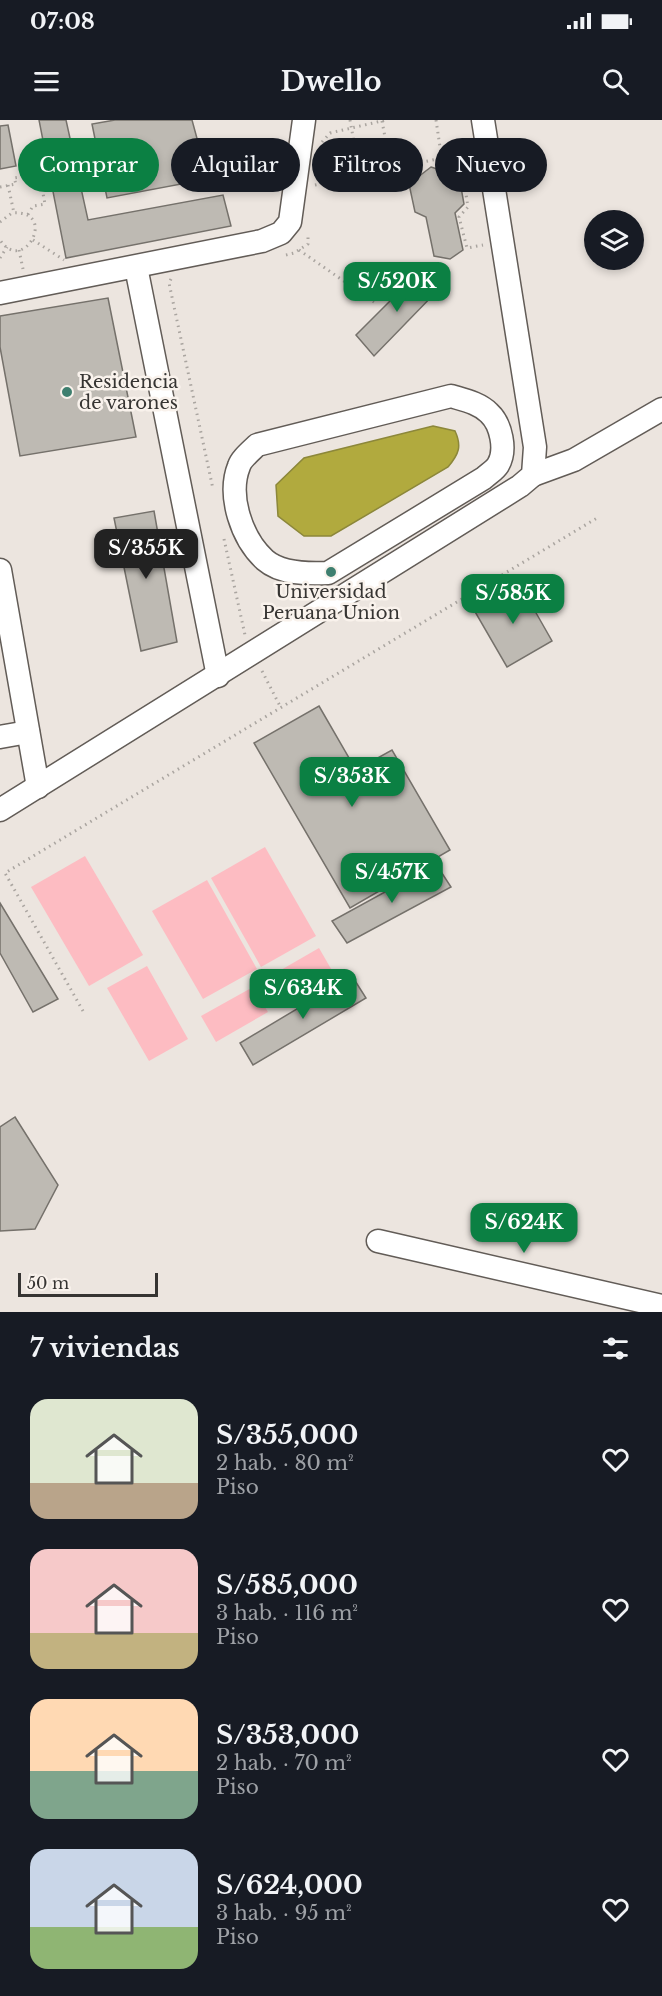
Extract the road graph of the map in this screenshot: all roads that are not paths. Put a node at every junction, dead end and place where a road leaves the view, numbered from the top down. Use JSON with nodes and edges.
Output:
{"nodes":[{"id":1,"x":304,"y":120,"type":"edge"},
{"id":2,"x":483,"y":120,"type":"edge"},
{"id":3,"x":136,"y":267,"type":"junction"},
{"id":4,"x":0,"y":293,"type":"edge"},
{"id":5,"x":662,"y":409,"type":"edge"},
{"id":6,"x":530,"y":417,"type":"junction"},
{"id":7,"x":499,"y":425,"type":"junction"},
{"id":8,"x":533,"y":475,"type":"junction"},
{"id":9,"x":0,"y":570,"type":"edge"},
{"id":10,"x":218,"y":676,"type":"junction"},
{"id":11,"x":28,"y":732,"type":"junction"},
{"id":12,"x":0,"y":737,"type":"edge"},
{"id":13,"x":38,"y":787,"type":"junction"},
{"id":14,"x":0,"y":810,"type":"edge"},
{"id":15,"x":378,"y":1241,"type":"dead end"},
{"id":16,"x":662,"y":1306,"type":"edge"}],
"edges":[{"from":1,"to":3,"type":"street"},
{"from":2,"to":6,"type":"street"},
{"from":3,"to":4,"type":"street"},
{"from":3,"to":10,"type":"street"},
{"from":5,"to":8,"type":"street"},
{"from":6,"to":7,"type":"street"},
{"from":6,"to":8,"type":"street"},
{"from":7,"to":7,"type":"street"},
{"from":8,"to":10,"type":"street"},
{"from":9,"to":11,"type":"street"},
{"from":10,"to":13,"type":"street"},
{"from":11,"to":12,"type":"street"},
{"from":11,"to":13,"type":"street"},
{"from":13,"to":14,"type":"street"},
{"from":15,"to":16,"type":"street"}]}
